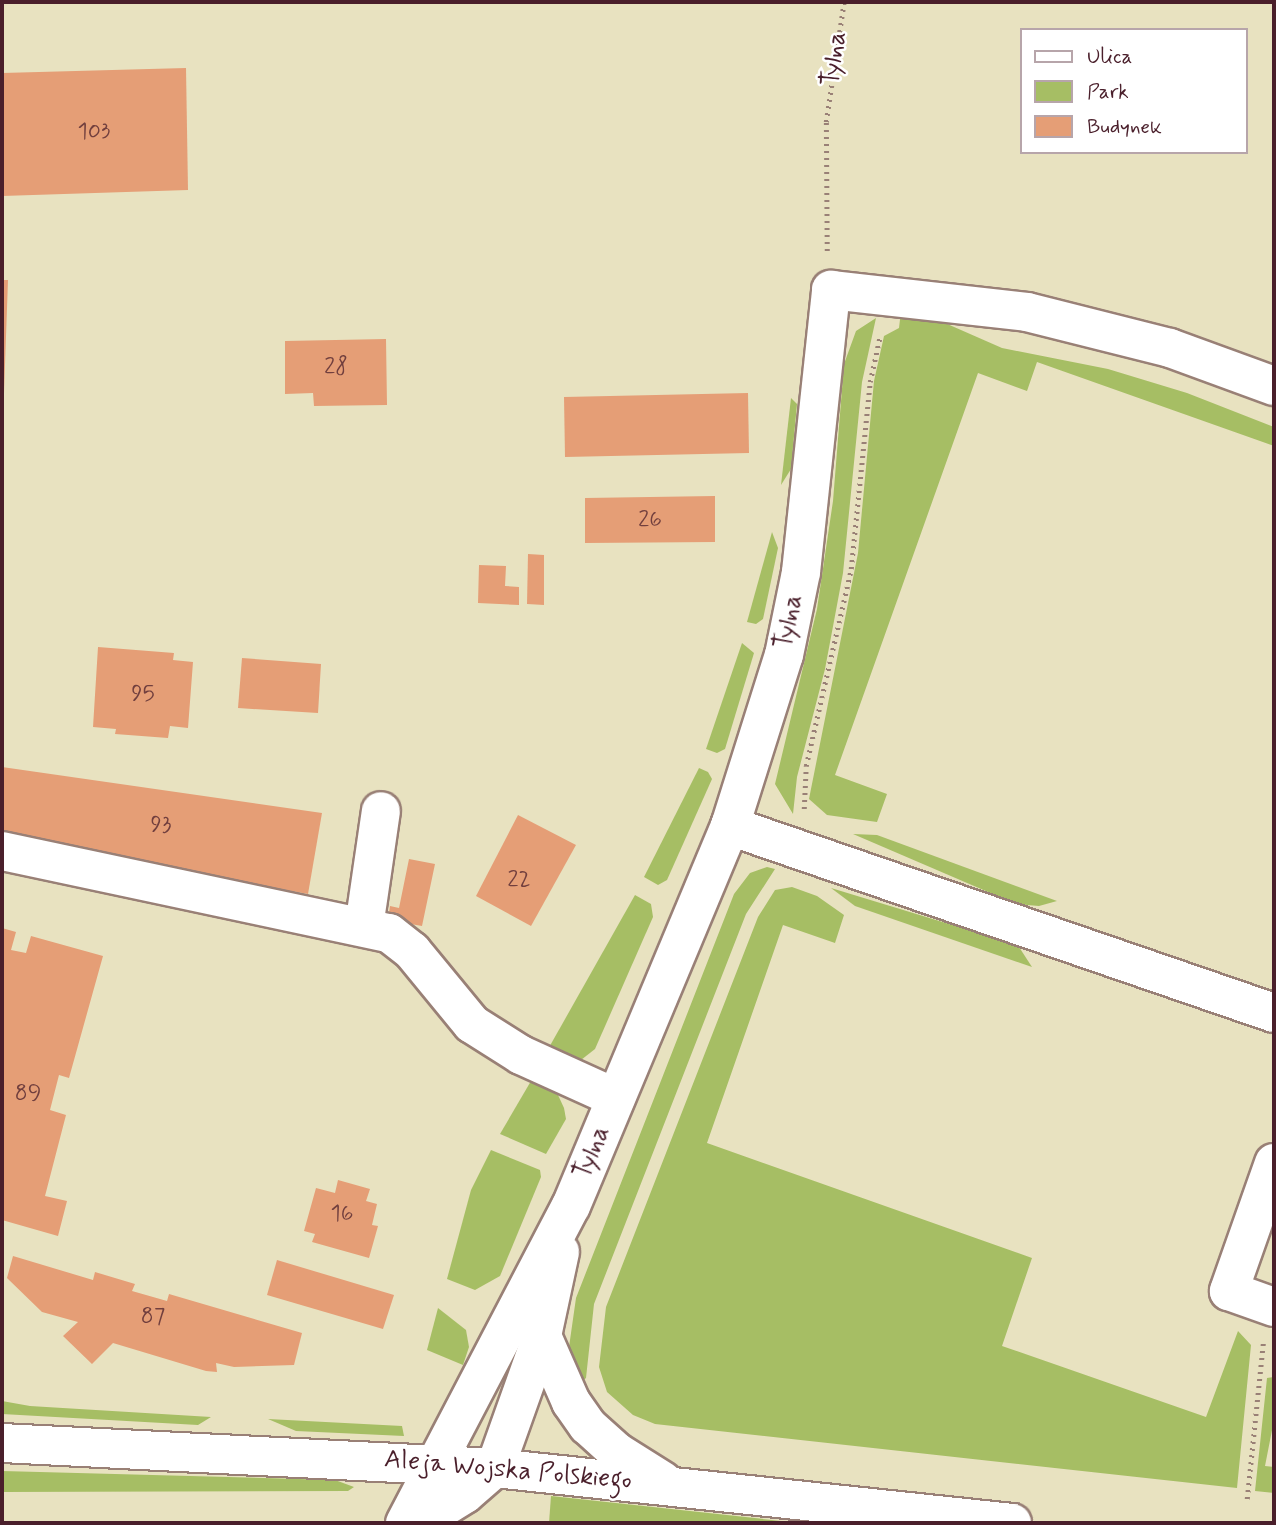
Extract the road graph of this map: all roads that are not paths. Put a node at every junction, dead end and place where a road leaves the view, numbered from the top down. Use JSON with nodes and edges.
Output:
{"nodes":[{"id":1,"x":1274,"y":386,"type":"edge"},
{"id":2,"x":381,"y":811,"type":"dead end"},
{"id":3,"x":730,"y":826,"type":"junction"},
{"id":4,"x":2,"y":852,"type":"edge"},
{"id":5,"x":365,"y":927,"type":"junction"},
{"id":6,"x":1274,"y":1013,"type":"edge"},
{"id":7,"x":616,"y":1098,"type":"junction"},
{"id":8,"x":1274,"y":1163,"type":"edge"},
{"id":9,"x":571,"y":1206,"type":"junction"},
{"id":10,"x":1270,"y":1323,"type":"edge"},
{"id":11,"x":542,"y":1336,"type":"junction"},
{"id":12,"x":2,"y":1443,"type":"edge"},
{"id":13,"x":436,"y":1463,"type":"junction"},
{"id":14,"x":495,"y":1468,"type":"junction"},
{"id":15,"x":671,"y":1486,"type":"junction"},
{"id":16,"x":405,"y":1523,"type":"edge"},
{"id":17,"x":418,"y":1523,"type":"edge"},
{"id":18,"x":1012,"y":1523,"type":"edge"}],
"edges":[{"from":1,"to":3,"type":"street","name":"Tylna"},
{"from":2,"to":5,"type":"street"},
{"from":3,"to":6,"type":"street"},
{"from":3,"to":7,"type":"street","name":"Tylna"},
{"from":4,"to":5,"type":"street"},
{"from":5,"to":7,"type":"street"},
{"from":7,"to":9,"type":"street","name":"Tylna"},
{"from":8,"to":10,"type":"street"},
{"from":9,"to":11,"type":"street","name":"Tylna"},
{"from":9,"to":13,"type":"street","name":"Tylna"},
{"from":11,"to":14,"type":"street","name":"Tylna"},
{"from":11,"to":15,"type":"street"},
{"from":12,"to":13,"type":"street","name":"Aleja Wojska Polskiego"},
{"from":13,"to":14,"type":"street","name":"Aleja Wojska Polskiego"},
{"from":13,"to":16,"type":"street","name":"Tylna"},
{"from":14,"to":15,"type":"street","name":"Aleja Wojska Polskiego"},
{"from":14,"to":17,"type":"street","name":"Tylna"},
{"from":15,"to":18,"type":"street","name":"Aleja Wojska Polskiego"}]}
